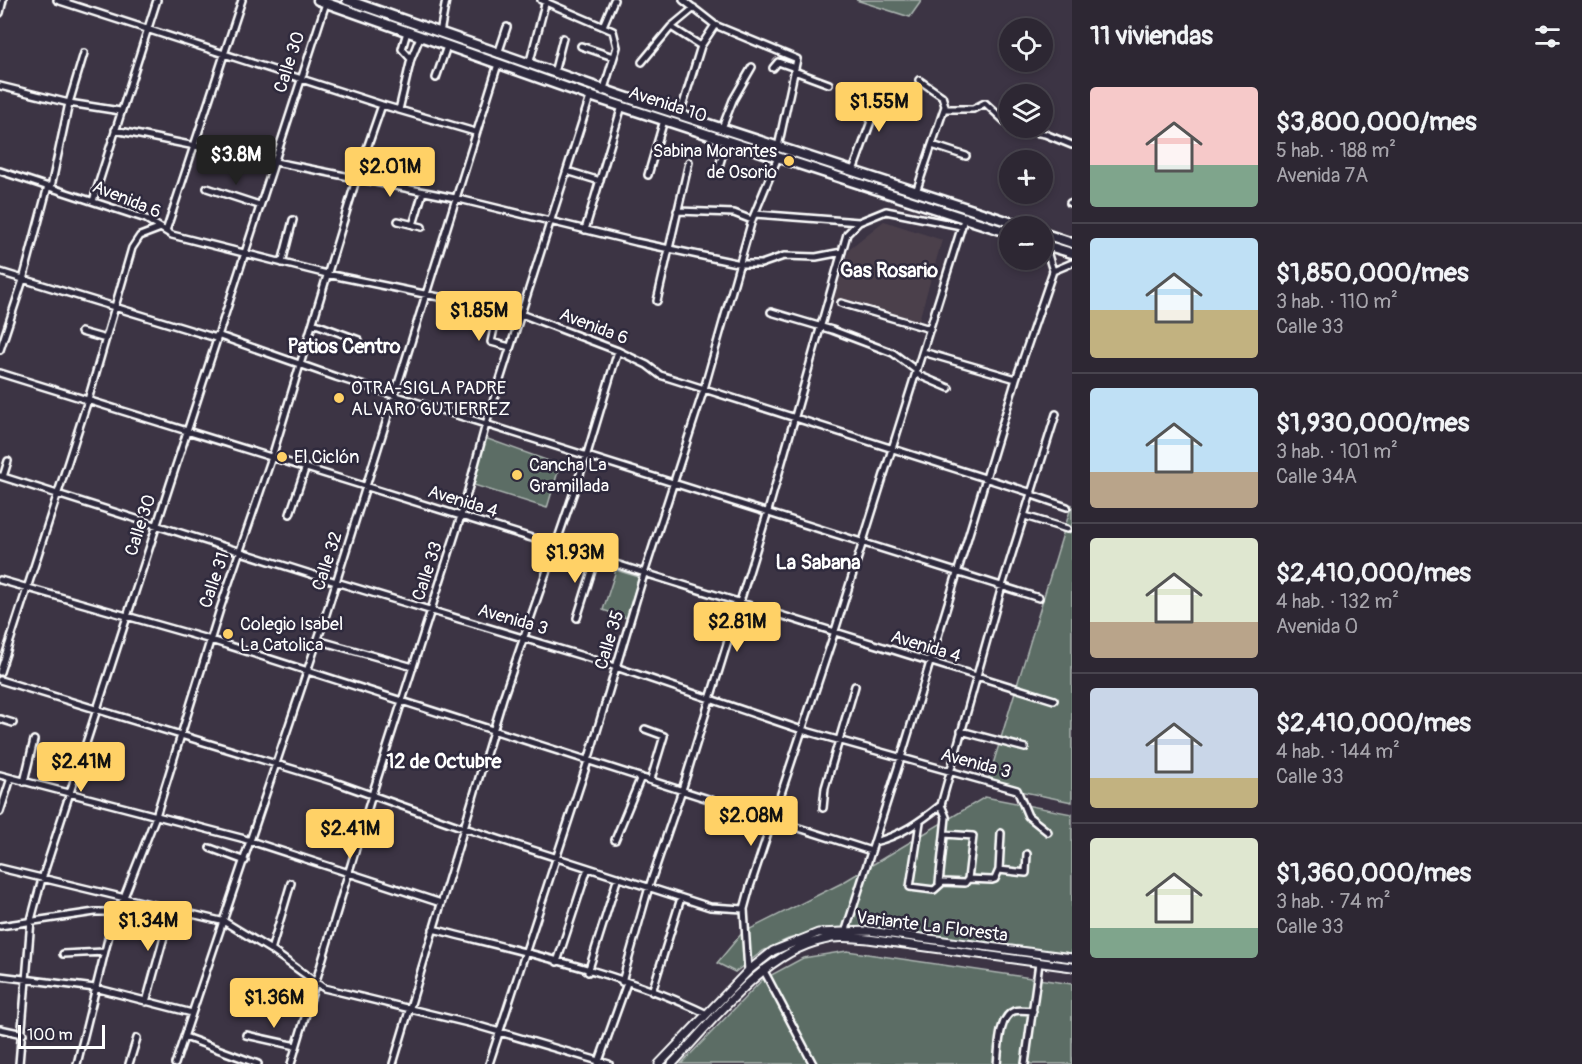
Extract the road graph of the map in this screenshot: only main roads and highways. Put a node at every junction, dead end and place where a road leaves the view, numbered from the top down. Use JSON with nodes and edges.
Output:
{"nodes":[{"id":1,"x":347,"y":0,"type":"edge"},
{"id":2,"x":322,"y":1,"type":"edge"},
{"id":3,"x":602,"y":94,"type":"junction"},
{"id":4,"x":965,"y":218,"type":"junction"},
{"id":5,"x":999,"y":223,"type":"edge"},
{"id":6,"x":999,"y":229,"type":"edge"},
{"id":7,"x":1053,"y":237,"type":"edge"},
{"id":8,"x":1072,"y":243,"type":"edge"},
{"id":9,"x":1053,"y":247,"type":"edge"},
{"id":10,"x":1072,"y":253,"type":"edge"},
{"id":11,"x":869,"y":935,"type":"junction"},
{"id":12,"x":1072,"y":958,"type":"edge"},
{"id":13,"x":1072,"y":967,"type":"edge"},
{"id":14,"x":660,"y":1064,"type":"edge"},
{"id":15,"x":672,"y":1064,"type":"edge"}],
"edges":[{"from":1,"to":3,"type":"main road","name":"Avenida 10"},
{"from":2,"to":3,"type":"main road","name":"Avenida 10"},
{"from":3,"to":4,"type":"main road","name":"Avenida 10"},
{"from":3,"to":4,"type":"main road","name":"Avenida 10"},
{"from":4,"to":5,"type":"main road","name":"Avenida 10"},
{"from":4,"to":6,"type":"main road","name":"Avenida 10"},
{"from":7,"to":8,"type":"main road"},
{"from":9,"to":10,"type":"main road"},
{"from":11,"to":12,"type":"main road","name":"Variante La Floresta"},
{"from":11,"to":13,"type":"main road","name":"Variante La Floresta"},
{"from":11,"to":14,"type":"main road","name":"Variante La Floresta"},
{"from":11,"to":15,"type":"main road","name":"Variante La Floresta"}]}
